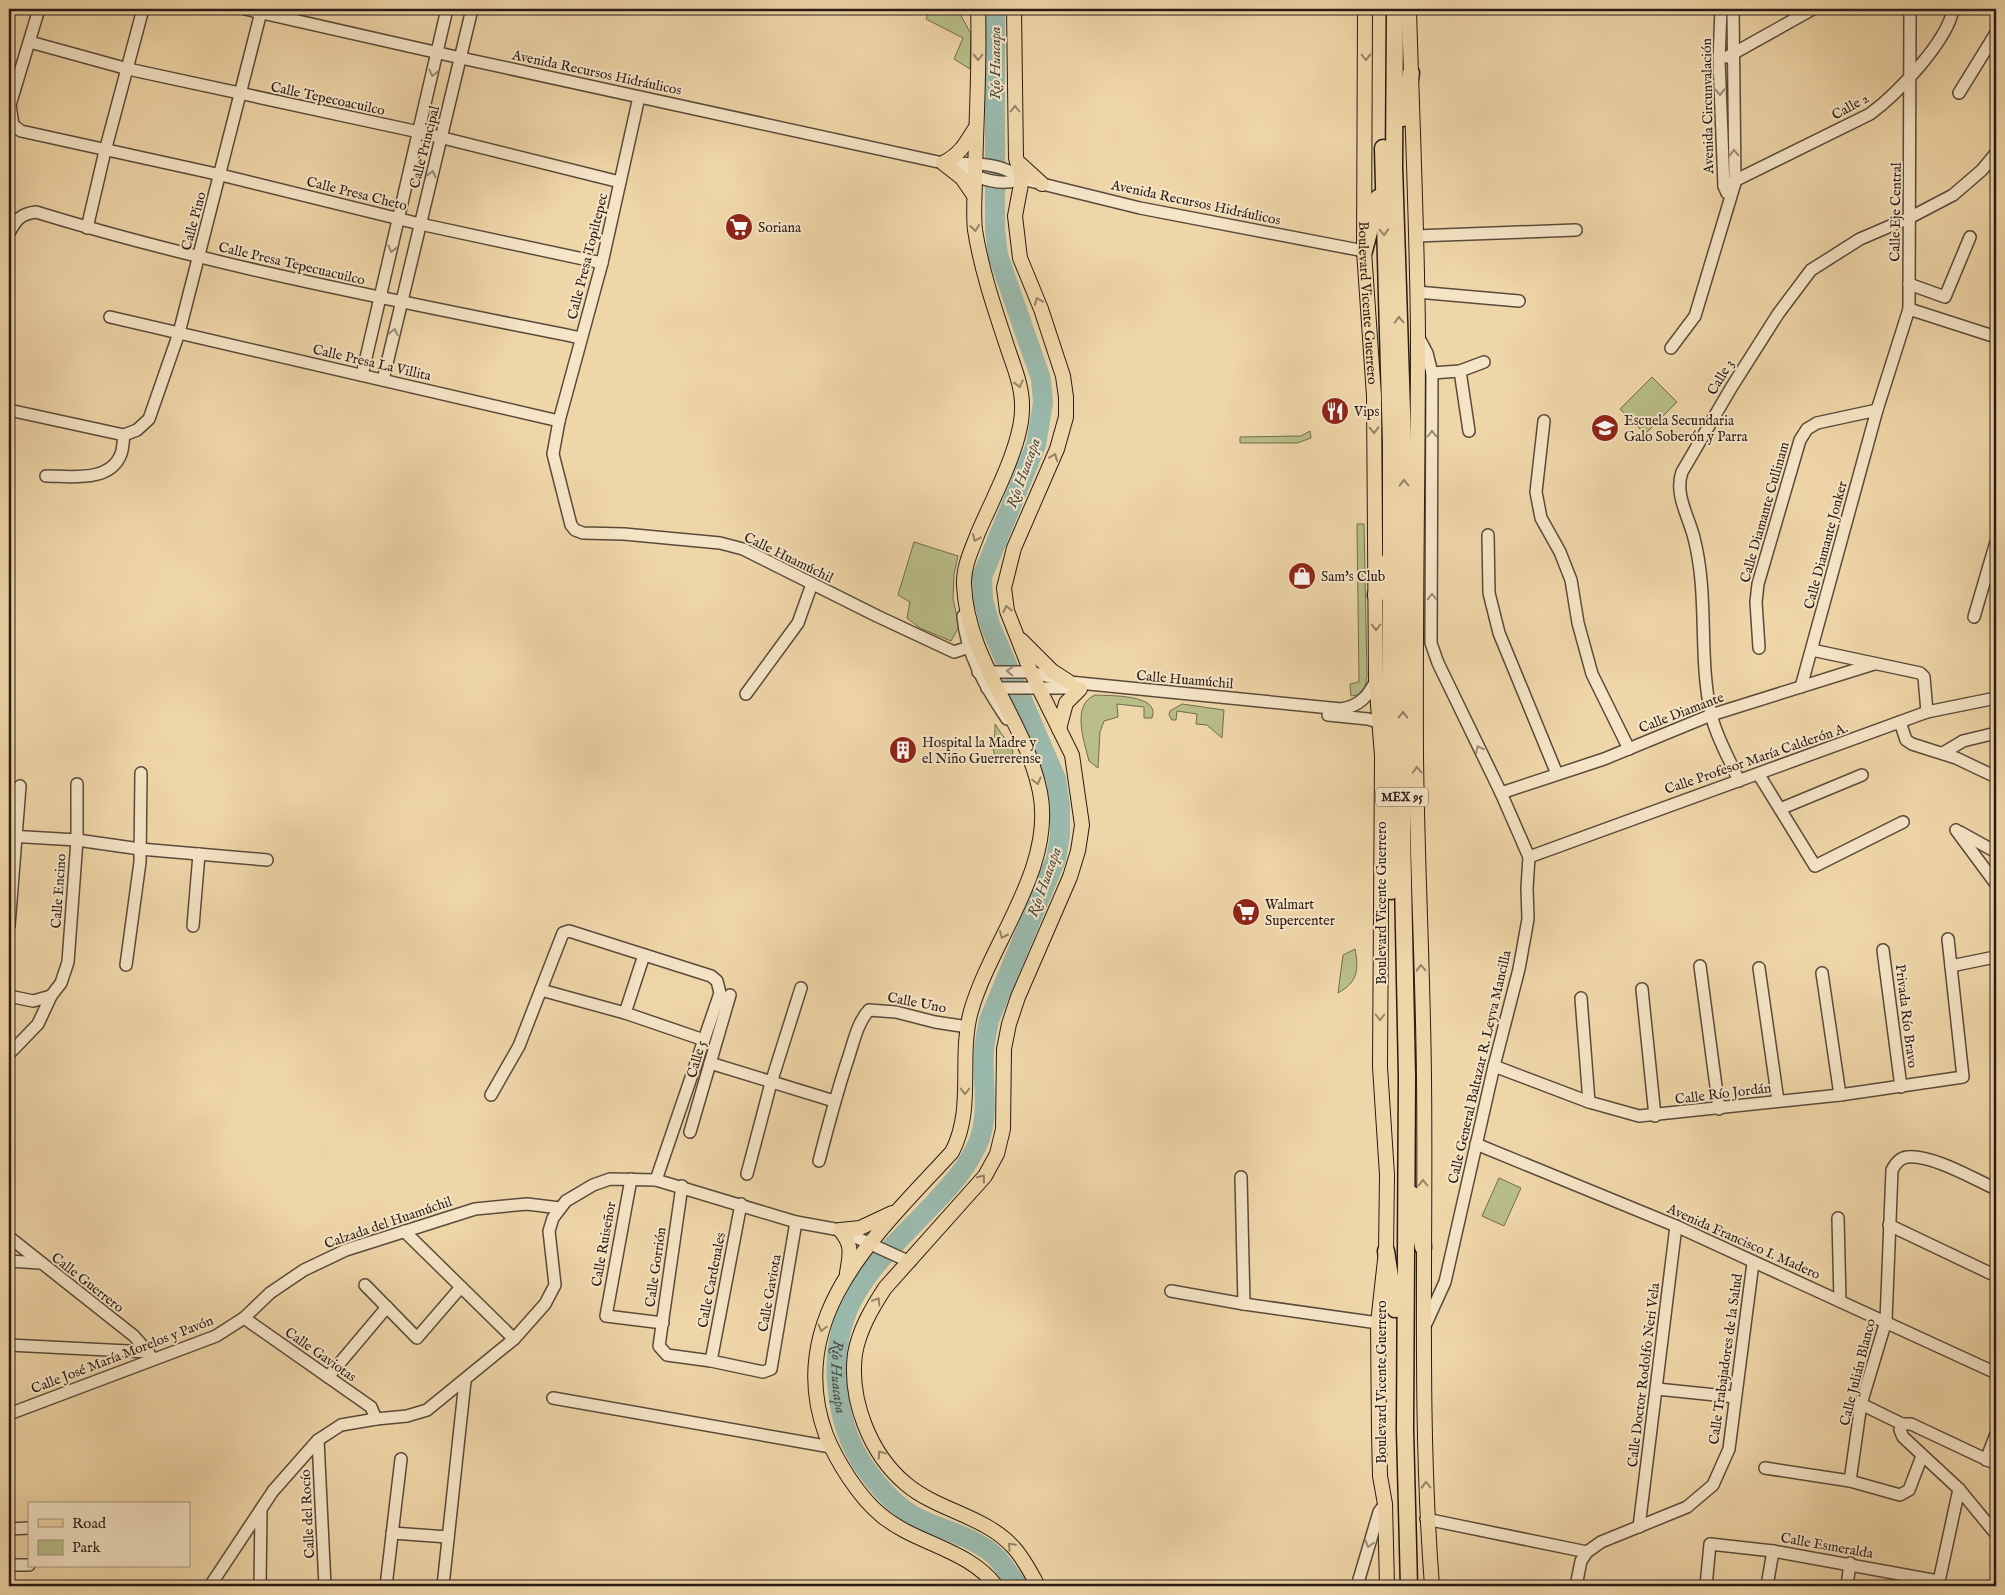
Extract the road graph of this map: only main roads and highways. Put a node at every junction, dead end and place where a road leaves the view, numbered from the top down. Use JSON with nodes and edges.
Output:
{"nodes":[{"id":1,"x":978,"y":9,"type":"edge"},
{"id":2,"x":1014,"y":9,"type":"edge"},
{"id":3,"x":1365,"y":9,"type":"edge"},
{"id":4,"x":1384,"y":9,"type":"edge"},
{"id":5,"x":1395,"y":9,"type":"edge"},
{"id":6,"x":1409,"y":9,"type":"edge"},
{"id":7,"x":1411,"y":73,"type":"junction"},
{"id":8,"x":976,"y":127,"type":"junction"},
{"id":9,"x":1013,"y":164,"type":"junction"},
{"id":10,"x":1388,"y":173,"type":"junction"},
{"id":11,"x":1042,"y":184,"type":"road end"},
{"id":12,"x":973,"y":194,"type":"junction"},
{"id":13,"x":1364,"y":251,"type":"junction"},
{"id":14,"x":1390,"y":551,"type":"junction"},
{"id":15,"x":1376,"y":595,"type":"junction"},
{"id":16,"x":1016,"y":636,"type":"junction"},
{"id":17,"x":1059,"y":729,"type":"junction"},
{"id":18,"x":1406,"y":1164,"type":"junction"},
{"id":19,"x":902,"y":1208,"type":"junction"},
{"id":20,"x":1423,"y":1247,"type":"junction"},
{"id":21,"x":1386,"y":1251,"type":"junction"},
{"id":22,"x":847,"y":1273,"type":"junction"},
{"id":23,"x":1396,"y":1309,"type":"junction"},
{"id":24,"x":996,"y":1586,"type":"edge"},
{"id":25,"x":1038,"y":1586,"type":"edge"},
{"id":26,"x":1387,"y":1586,"type":"edge"},
{"id":27,"x":1398,"y":1586,"type":"edge"},
{"id":28,"x":1409,"y":1586,"type":"edge"},
{"id":29,"x":1432,"y":1586,"type":"edge"}],
"edges":[{"from":1,"to":8,"type":"main road","one_way":true},
{"from":9,"to":2,"type":"main road","one_way":true},
{"from":3,"to":13,"type":"main road","name":"Boulevard Vicente Guerrero","one_way":true},
{"from":4,"to":10,"type":"highway","name":"Boulevard Vicente Guerrero","number":"MEX 95"},
{"from":5,"to":10,"type":"highway","name":"Boulevard Vicente Guerrero","number":"MEX 95"},
{"from":6,"to":7,"type":"main road"},
{"from":7,"to":10,"type":"highway"},
{"from":20,"to":7,"type":"main road","one_way":true},
{"from":8,"to":12,"type":"main road"},
{"from":8,"to":12,"type":"main road"},
{"from":9,"to":11,"type":"main road"},
{"from":16,"to":9,"type":"main road","one_way":true},
{"from":10,"to":13,"type":"highway"},
{"from":10,"to":14,"type":"highway","name":"Boulevard Vicente Guerrero","number":"MEX 95","one_way":true},
{"from":18,"to":10,"type":"highway","name":"Boulevard Vicente Guerrero","number":"MEX 95","one_way":true},
{"from":12,"to":19,"type":"main road","one_way":true},
{"from":13,"to":15,"type":"main road","name":"Boulevard Vicente Guerrero","one_way":true},
{"from":14,"to":15,"type":"highway"},
{"from":14,"to":23,"type":"highway","name":"Boulevard Vicente Guerrero","number":"MEX 95"},
{"from":15,"to":21,"type":"main road","name":"Boulevard Vicente Guerrero","one_way":true},
{"from":16,"to":17,"type":"main road"},
{"from":16,"to":17,"type":"main road"},
{"from":25,"to":17,"type":"main road","one_way":true},
{"from":18,"to":20,"type":"highway"},
{"from":18,"to":28,"type":"highway","name":"Boulevard Vicente Guerrero","number":"MEX 95"},
{"from":19,"to":22,"type":"main road"},
{"from":19,"to":22,"type":"main road"},
{"from":29,"to":20,"type":"main road","one_way":true},
{"from":21,"to":23,"type":"highway"},
{"from":21,"to":26,"type":"main road","name":"Boulevard Vicente Guerrero"},
{"from":22,"to":24,"type":"main road","one_way":true},
{"from":23,"to":27,"type":"highway","name":"Boulevard Vicente Guerrero","number":"MEX 95"}]}
